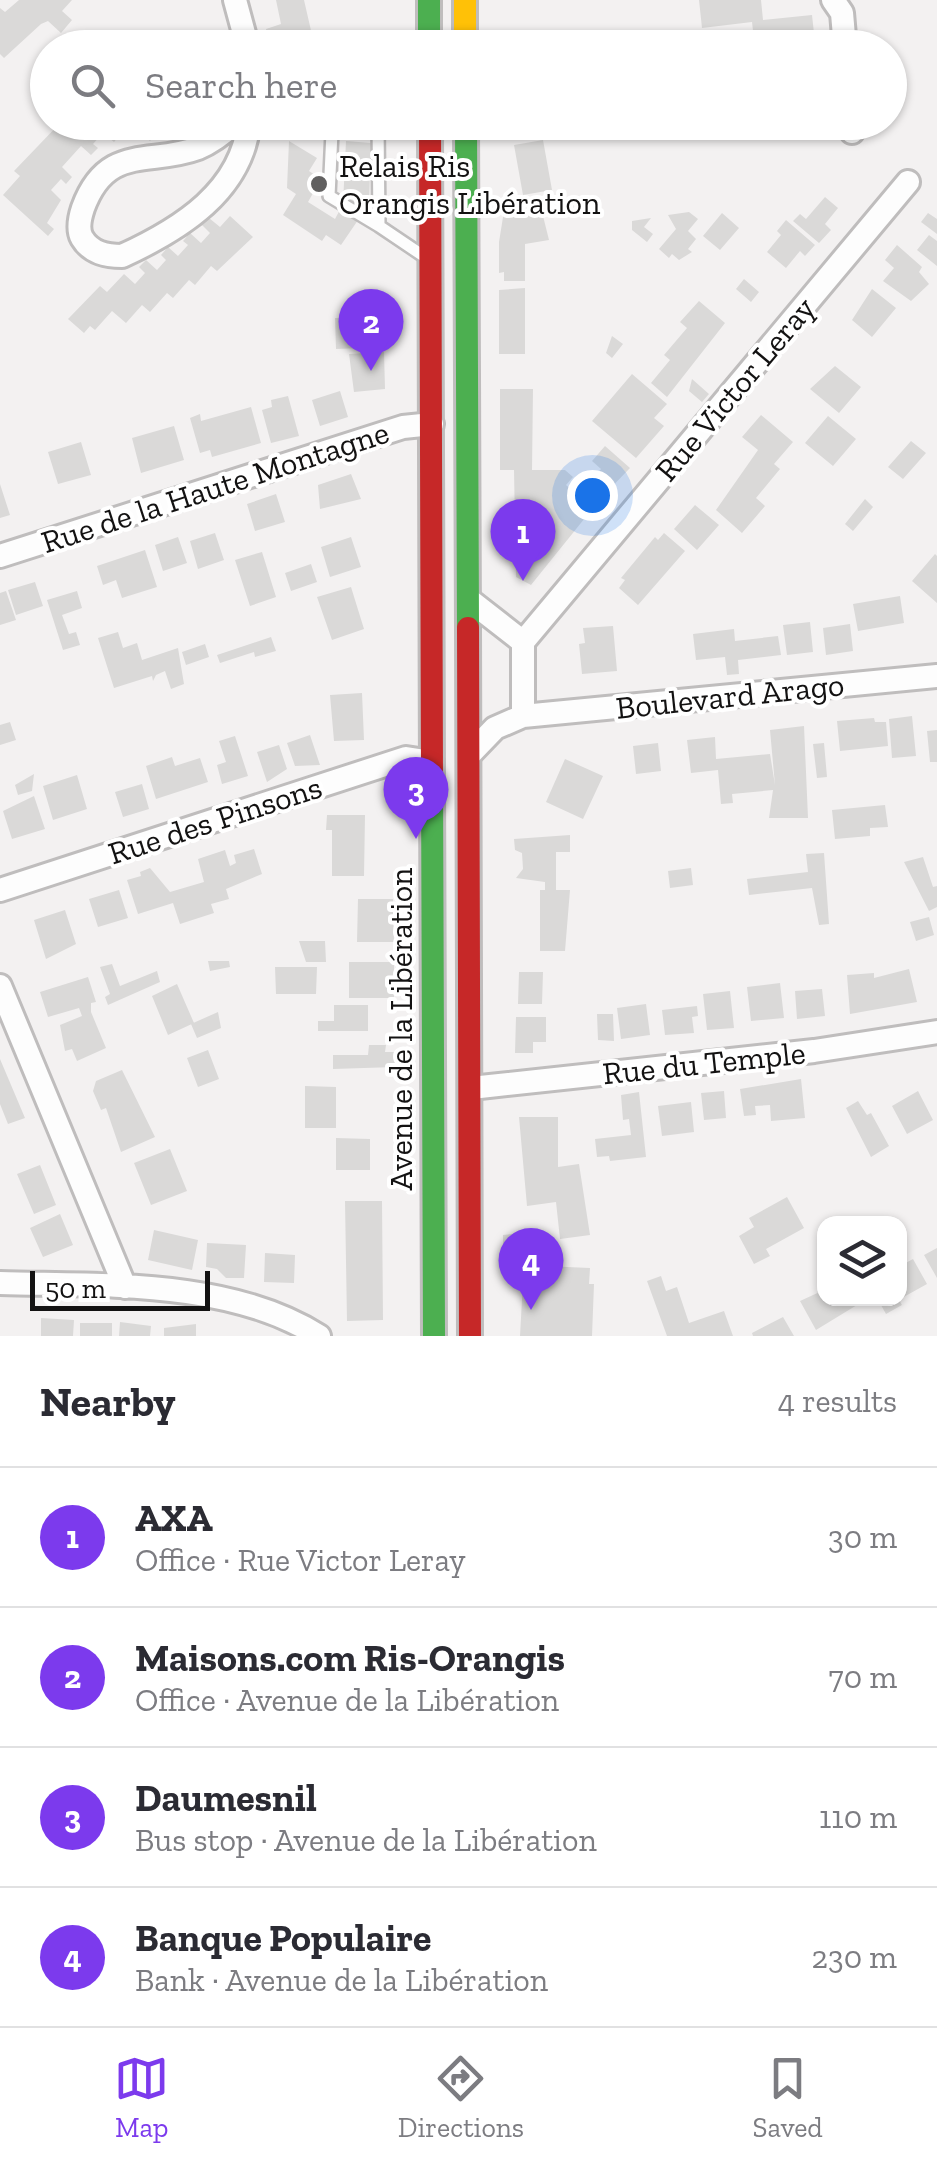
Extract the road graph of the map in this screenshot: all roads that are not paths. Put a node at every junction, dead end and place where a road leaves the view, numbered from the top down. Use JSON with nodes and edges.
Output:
{"nodes":[{"id":1,"x":234,"y":0,"type":"edge"},
{"id":2,"x":429,"y":0,"type":"edge"},
{"id":3,"x":834,"y":0,"type":"edge"},
{"id":4,"x":468,"y":5,"type":"edge"},
{"id":5,"x":243,"y":30,"type":"edge"},
{"id":6,"x":429,"y":30,"type":"edge"},
{"id":7,"x":467,"y":30,"type":"edge"},
{"id":8,"x":843,"y":30,"type":"edge"},
{"id":9,"x":208,"y":140,"type":"edge"},
{"id":10,"x":247,"y":140,"type":"edge"},
{"id":11,"x":332,"y":140,"type":"edge"},
{"id":12,"x":378,"y":140,"type":"edge"},
{"id":13,"x":430,"y":140,"type":"edge"},
{"id":14,"x":466,"y":140,"type":"edge"},
{"id":15,"x":908,"y":182,"type":"dead end"},
{"id":16,"x":379,"y":226,"type":"junction"},
{"id":17,"x":431,"y":262,"type":"junction"},
{"id":18,"x":432,"y":424,"type":"junction"},
{"id":19,"x":0,"y":556,"type":"edge"},
{"id":20,"x":468,"y":599,"type":"junction"},
{"id":21,"x":523,"y":642,"type":"junction"},
{"id":22,"x":934,"y":672,"type":"edge"},
{"id":23,"x":522,"y":716,"type":"junction"},
{"id":24,"x":469,"y":755,"type":"junction"},
{"id":25,"x":432,"y":762,"type":"junction"},
{"id":26,"x":0,"y":890,"type":"edge"},
{"id":27,"x":0,"y":986,"type":"edge"},
{"id":28,"x":937,"y":1032,"type":"edge"},
{"id":29,"x":471,"y":1088,"type":"junction"},
{"id":30,"x":0,"y":1283,"type":"edge"},
{"id":31,"x":125,"y":1287,"type":"junction"},
{"id":32,"x":319,"y":1336,"type":"edge"},
{"id":33,"x":434,"y":1336,"type":"edge"},
{"id":34,"x":470,"y":1336,"type":"edge"}],
"edges":[{"from":1,"to":5,"type":"street"},
{"from":2,"to":6,"type":"main road"},
{"from":3,"to":8,"type":"street"},
{"from":4,"to":7,"type":"main road"},
{"from":9,"to":10,"type":"street"},
{"from":11,"to":16,"type":"lane"},
{"from":12,"to":16,"type":"lane"},
{"from":13,"to":17,"type":"main road","name":"Avenue de la Libération"},
{"from":14,"to":20,"type":"main road","name":"Avenue de la Libération"},
{"from":15,"to":21,"type":"street","name":"Rue Victor Leray"},
{"from":16,"to":17,"type":"lane"},
{"from":17,"to":18,"type":"main road","name":"Avenue de la Libération"},
{"from":18,"to":19,"type":"street","name":"Rue de la Haute Montagne"},
{"from":18,"to":25,"type":"main road","name":"Avenue de la Libération"},
{"from":20,"to":21,"type":"street"},
{"from":20,"to":24,"type":"main road","name":"Avenue de la Libération"},
{"from":21,"to":23,"type":"street"},
{"from":22,"to":23,"type":"street","name":"Boulevard Arago"},
{"from":23,"to":24,"type":"street"},
{"from":24,"to":29,"type":"main road","name":"Avenue de la Libération"},
{"from":25,"to":26,"type":"street","name":"Rue des Pinsons"},
{"from":25,"to":33,"type":"main road","name":"Avenue de la Libération"},
{"from":27,"to":31,"type":"street"},
{"from":28,"to":29,"type":"street","name":"Rue du Temple"},
{"from":29,"to":34,"type":"main road","name":"Avenue de la Libération"},
{"from":30,"to":31,"type":"street"},
{"from":31,"to":32,"type":"street"}]}
